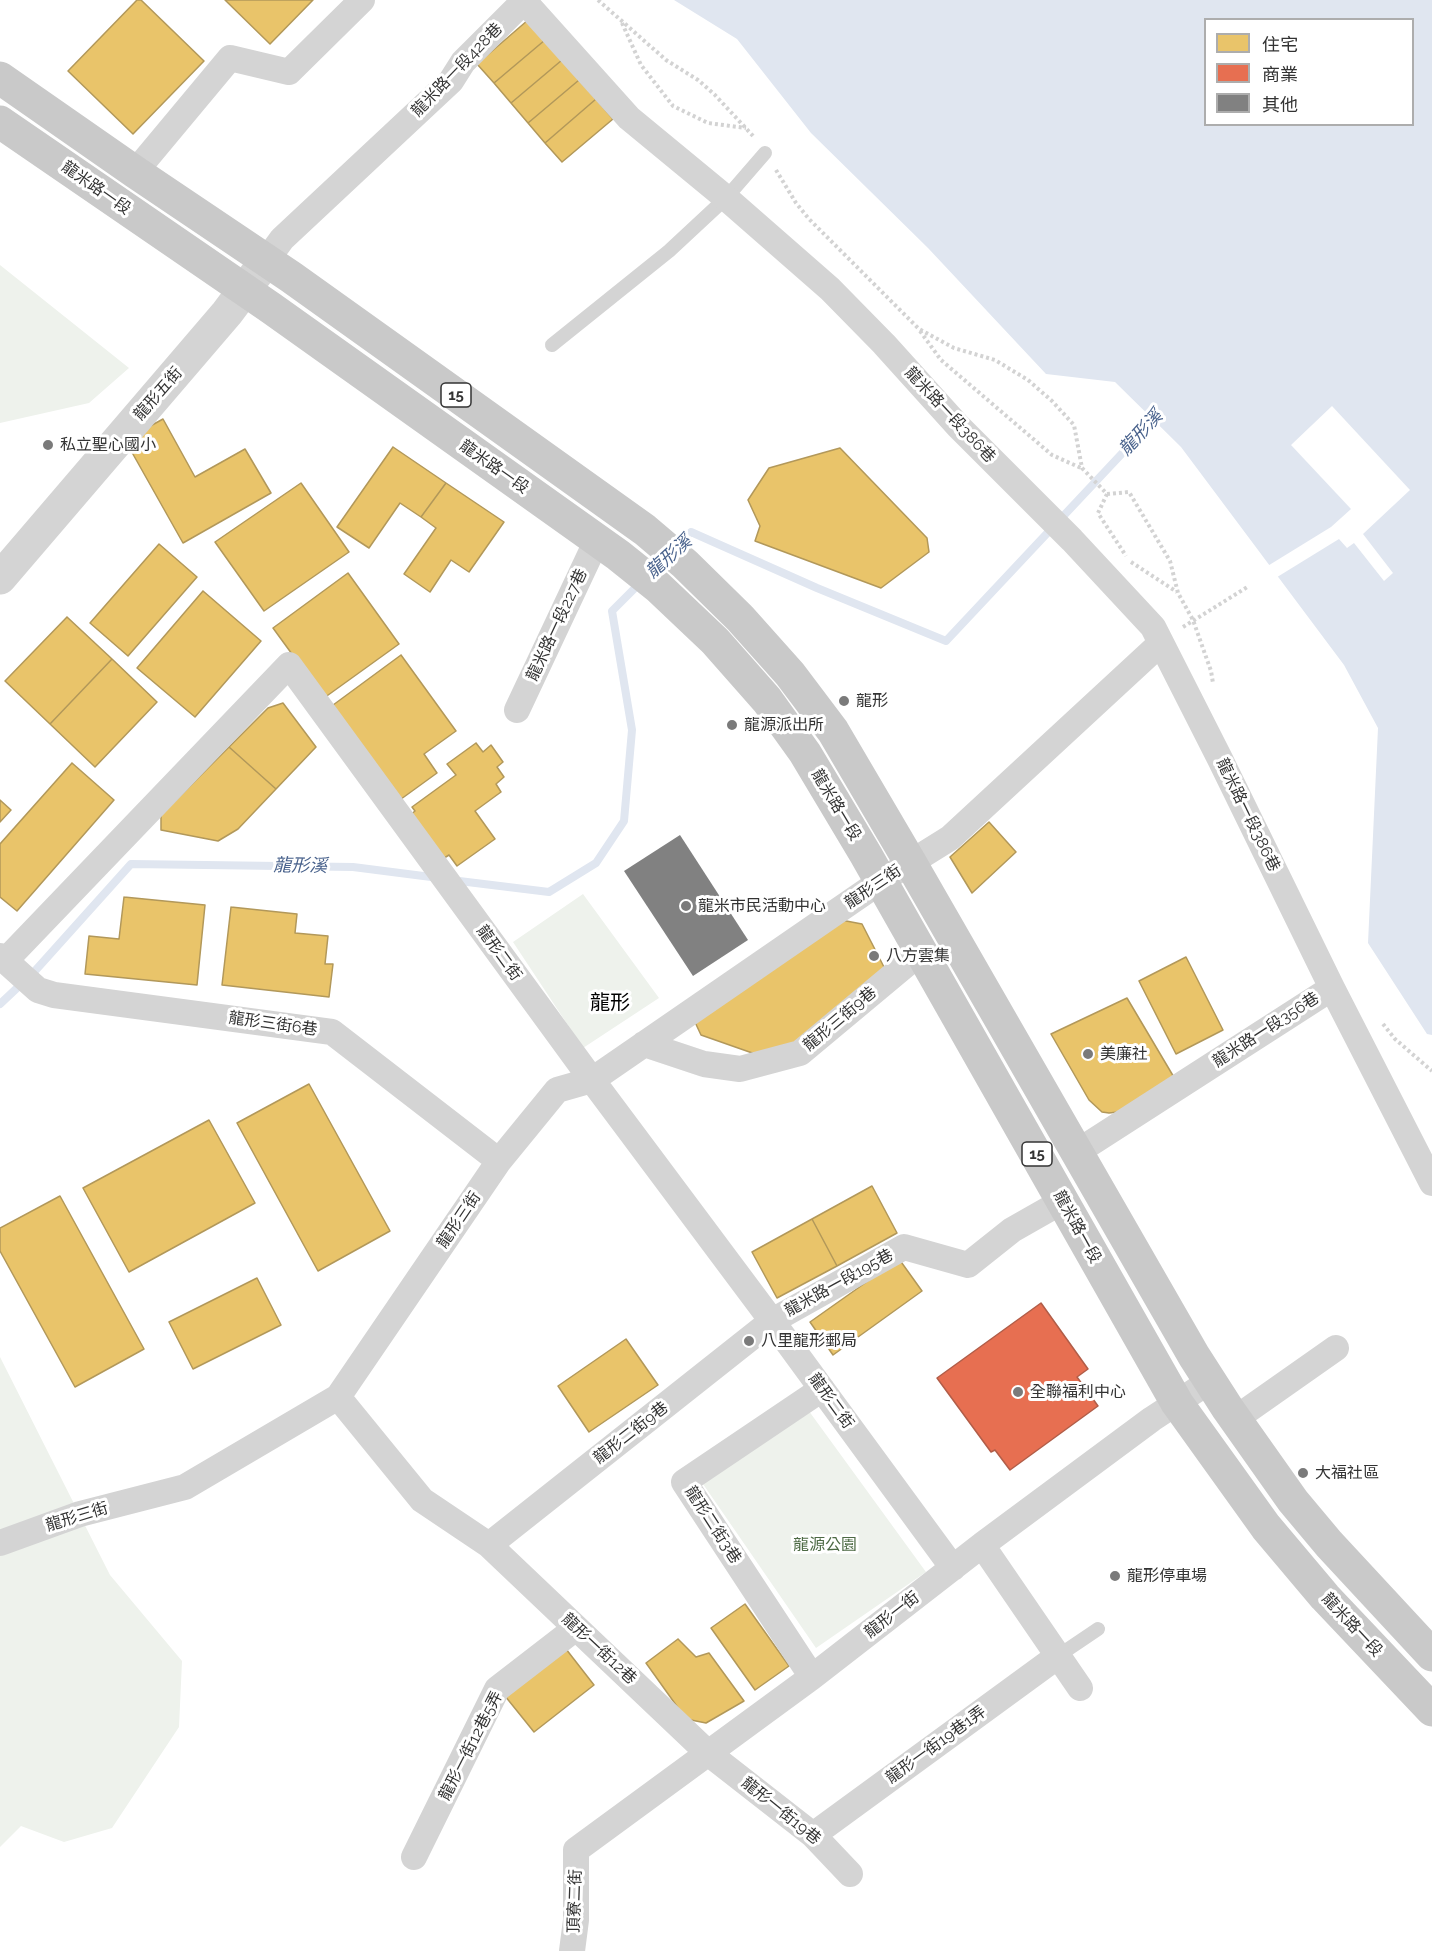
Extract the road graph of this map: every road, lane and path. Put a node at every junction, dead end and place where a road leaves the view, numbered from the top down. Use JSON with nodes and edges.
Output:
{"nodes":[{"id":1,"x":362,"y":0,"type":"edge"},
{"id":2,"x":621,"y":22,"type":"dead end"},
{"id":3,"x":0,"y":78,"type":"edge"},
{"id":4,"x":0,"y":122,"type":"edge"},
{"id":5,"x":747,"y":128,"type":"dead end"},
{"id":6,"x":765,"y":153,"type":"dead end"},
{"id":7,"x":135,"y":172,"type":"junction"},
{"id":8,"x":726,"y":198,"type":"junction"},
{"id":9,"x":266,"y":261,"type":"junction"},
{"id":10,"x":244,"y":290,"type":"junction"},
{"id":11,"x":552,"y":345,"type":"dead end"},
{"id":12,"x":1082,"y":468,"type":"junction"},
{"id":13,"x":1107,"y":494,"type":"junction"},
{"id":14,"x":608,"y":547,"type":"junction"},
{"id":15,"x":0,"y":579,"type":"edge"},
{"id":16,"x":1249,"y":586,"type":"dead end"},
{"id":17,"x":1178,"y":593,"type":"junction"},
{"id":18,"x":740,"y":618,"type":"junction"},
{"id":19,"x":1193,"y":620,"type":"junction"},
{"id":20,"x":716,"y":641,"type":"junction"},
{"id":21,"x":1161,"y":643,"type":"junction"},
{"id":22,"x":1211,"y":671,"type":"dead end"},
{"id":23,"x":517,"y":710,"type":"dead end"},
{"id":24,"x":910,"y":862,"type":"junction"},
{"id":25,"x":881,"y":881,"type":"junction"},
{"id":26,"x":921,"y":952,"type":"junction"},
{"id":27,"x":7,"y":961,"type":"edge"},
{"id":28,"x":1332,"y":988,"type":"junction"},
{"id":29,"x":644,"y":1044,"type":"junction"},
{"id":30,"x":592,"y":1080,"type":"junction"},
{"id":31,"x":1077,"y":1152,"type":"junction"},
{"id":32,"x":499,"y":1161,"type":"junction"},
{"id":33,"x":1432,"y":1183,"type":"edge"},
{"id":34,"x":1063,"y":1201,"type":"junction"},
{"id":35,"x":772,"y":1321,"type":"junction"},
{"id":36,"x":1336,"y":1348,"type":"dead end"},
{"id":37,"x":1210,"y":1381,"type":"junction"},
{"id":38,"x":822,"y":1389,"type":"junction"},
{"id":39,"x":338,"y":1397,"type":"junction"},
{"id":40,"x":1177,"y":1403,"type":"junction"},
{"id":41,"x":1235,"y":1419,"type":"junction"},
{"id":42,"x":0,"y":1543,"type":"edge"},
{"id":43,"x":489,"y":1545,"type":"junction"},
{"id":44,"x":982,"y":1545,"type":"junction"},
{"id":45,"x":953,"y":1568,"type":"junction"},
{"id":46,"x":576,"y":1628,"type":"junction"},
{"id":47,"x":1098,"y":1629,"type":"dead end"},
{"id":48,"x":1432,"y":1655,"type":"edge"},
{"id":49,"x":1058,"y":1656,"type":"junction"},
{"id":50,"x":812,"y":1677,"type":"junction"},
{"id":51,"x":1080,"y":1688,"type":"dead end"},
{"id":52,"x":1432,"y":1710,"type":"edge"},
{"id":53,"x":708,"y":1753,"type":"junction"},
{"id":54,"x":813,"y":1835,"type":"junction"},
{"id":55,"x":576,"y":1850,"type":"joint"},
{"id":56,"x":414,"y":1857,"type":"dead end"},
{"id":57,"x":850,"y":1874,"type":"dead end"},
{"id":58,"x":572,"y":1951,"type":"edge"}],
"edges":[{"from":1,"to":7,"type":"street"},
{"from":2,"to":5,"type":"path"},
{"from":3,"to":7,"type":"main road","number":"15"},
{"from":4,"to":10,"type":"main road","name":"龍米路一段","number":"15"},
{"from":6,"to":8,"type":"lane"},
{"from":7,"to":9,"type":"main road","number":"15"},
{"from":8,"to":9,"type":"street","name":"龍米路一段428巷"},
{"from":8,"to":11,"type":"lane"},
{"from":8,"to":21,"type":"street","name":"龍米路一段386巷"},
{"from":9,"to":10,"type":"street","name":"龍形五街"},
{"from":9,"to":18,"type":"main road","number":"15"},
{"from":10,"to":14,"type":"main road","name":"龍米路一段","number":"15"},
{"from":10,"to":15,"type":"street","name":"龍形五街"},
{"from":12,"to":12,"type":"path"},
{"from":12,"to":13,"type":"path"},
{"from":13,"to":17,"type":"path"},
{"from":13,"to":17,"type":"path"},
{"from":14,"to":20,"type":"main road","name":"龍米路一段","number":"15"},
{"from":14,"to":23,"type":"street","name":"龍米路一段227巷"},
{"from":16,"to":19,"type":"path"},
{"from":17,"to":19,"type":"path"},
{"from":18,"to":20,"type":"main road"},
{"from":18,"to":24,"type":"main road","number":"15"},
{"from":19,"to":21,"type":"path"},
{"from":19,"to":22,"type":"path"},
{"from":20,"to":25,"type":"main road","name":"龍米路一段","number":"15"},
{"from":21,"to":24,"type":"street"},
{"from":21,"to":28,"type":"street","name":"龍米路一段386巷"},
{"from":24,"to":25,"type":"street","name":"龍形三街"},
{"from":24,"to":31,"type":"main road","number":"15"},
{"from":25,"to":26,"type":"main road","name":"龍米路一段","number":"15"},
{"from":25,"to":29,"type":"street","name":"龍形三街"},
{"from":26,"to":29,"type":"street","name":"龍形三街9巷"},
{"from":26,"to":34,"type":"main road","name":"龍米路一段","number":"15"},
{"from":27,"to":30,"type":"street","name":"龍形二街"},
{"from":27,"to":32,"type":"street","name":"龍形三街6巷"},
{"from":28,"to":31,"type":"street","name":"龍米路一段356巷"},
{"from":28,"to":33,"type":"street","name":"龍米路一段356巷"},
{"from":29,"to":30,"type":"street","name":"龍形三街"},
{"from":30,"to":32,"type":"street","name":"龍形三街"},
{"from":30,"to":35,"type":"street","name":"龍形二街"},
{"from":31,"to":37,"type":"main road","number":"15"},
{"from":32,"to":39,"type":"street","name":"龍形三街"},
{"from":34,"to":35,"type":"street","name":"龍米路一段195巷"},
{"from":34,"to":40,"type":"main road","name":"龍米路一段","number":"15"},
{"from":35,"to":38,"type":"street","name":"龍形二街"},
{"from":35,"to":43,"type":"street","name":"龍形二街9巷"},
{"from":36,"to":41,"type":"street"},
{"from":37,"to":40,"type":"street","name":"龍形一街"},
{"from":37,"to":41,"type":"main road","number":"15"},
{"from":38,"to":45,"type":"street","name":"龍形二街"},
{"from":38,"to":50,"type":"street","name":"龍形二街3巷"},
{"from":39,"to":42,"type":"street","name":"龍形三街"},
{"from":39,"to":43,"type":"street","name":"龍形一街12巷"},
{"from":40,"to":44,"type":"street","name":"龍形一街"},
{"from":40,"to":52,"type":"main road","name":"龍米路一段","number":"15"},
{"from":41,"to":48,"type":"main road","number":"15"},
{"from":43,"to":46,"type":"street","name":"龍形一街12巷"},
{"from":44,"to":45,"type":"street","name":"龍形一街"},
{"from":44,"to":49,"type":"street"},
{"from":45,"to":50,"type":"street","name":"龍形一街"},
{"from":46,"to":53,"type":"street","name":"龍形一街12巷"},
{"from":46,"to":56,"type":"street","name":"龍形一街12巷5弄"},
{"from":47,"to":49,"type":"lane"},
{"from":49,"to":51,"type":"street"},
{"from":49,"to":54,"type":"street","name":"龍形一街19巷1弄"},
{"from":50,"to":53,"type":"street","name":"龍形一街"},
{"from":53,"to":54,"type":"street","name":"龍形一街19巷"},
{"from":53,"to":55,"type":"street","name":"龍形一街"},
{"from":54,"to":57,"type":"street","name":"龍形一街19巷"},
{"from":55,"to":58,"type":"street","name":"頂寮二街"}]}
